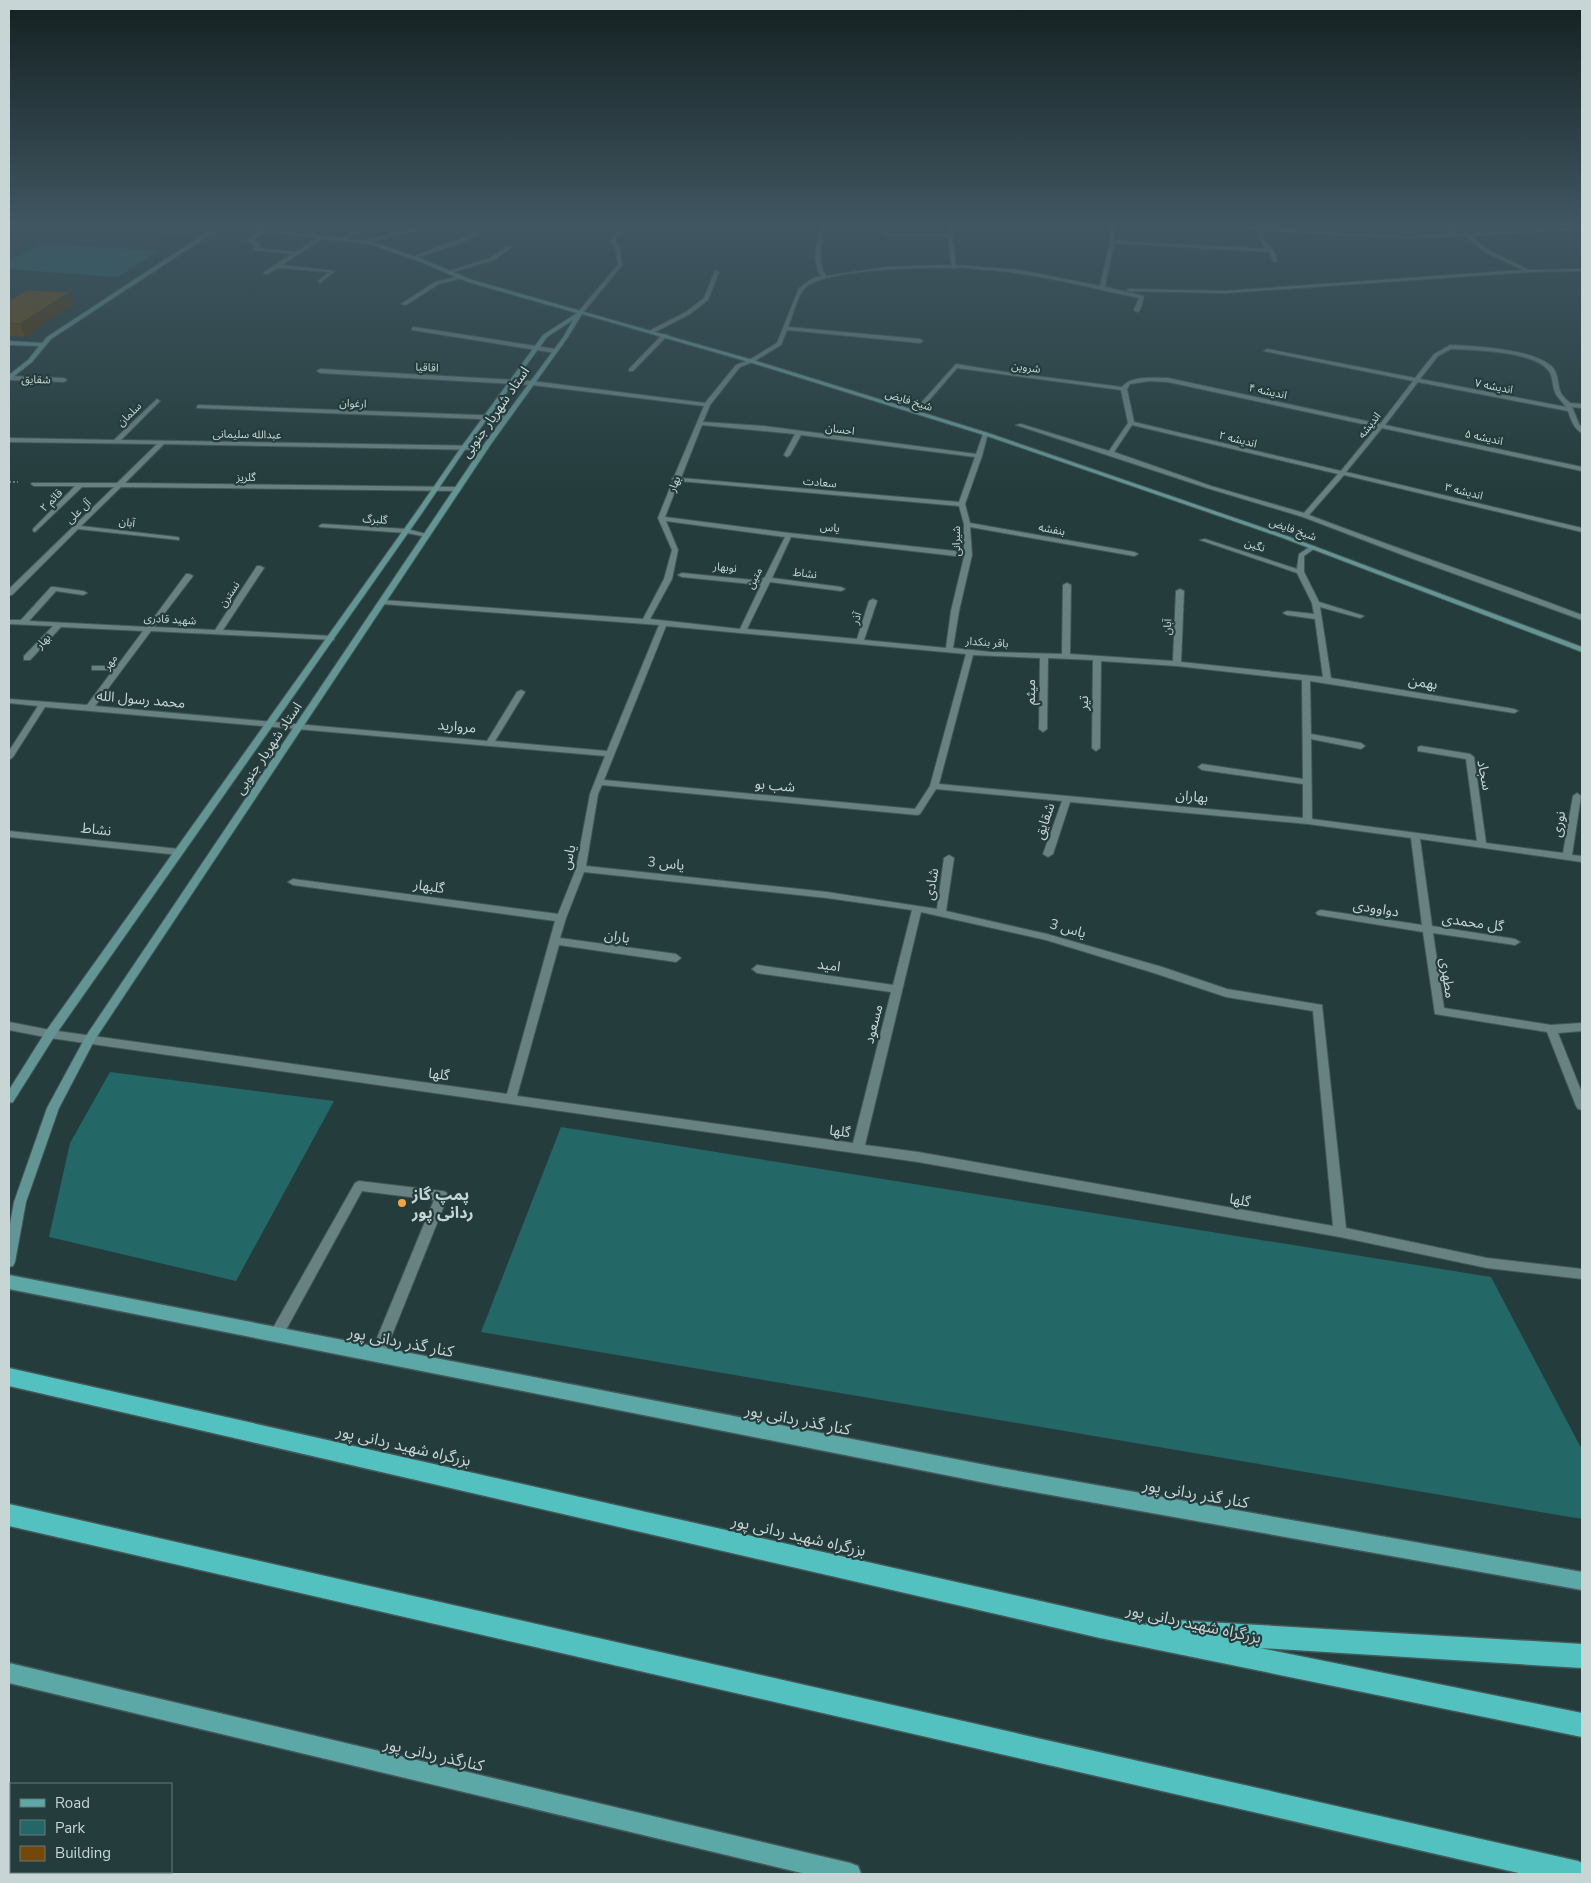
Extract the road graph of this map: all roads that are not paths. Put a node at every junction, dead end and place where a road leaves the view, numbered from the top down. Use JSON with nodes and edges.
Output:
{"nodes":[{"id":1,"x":89,"y":312,"type":"edge"},
{"id":2,"x":576,"y":312,"type":"edge"},
{"id":3,"x":690,"y":312,"type":"edge"},
{"id":4,"x":791,"y":312,"type":"edge"},
{"id":5,"x":580,"y":313,"type":"junction"},
{"id":6,"x":785,"y":328,"type":"junction"},
{"id":7,"x":414,"y":329,"type":"dead end"},
{"id":8,"x":651,"y":332,"type":"junction"},
{"id":9,"x":665,"y":335,"type":"junction"},
{"id":10,"x":920,"y":341,"type":"dead end"},
{"id":11,"x":9,"y":343,"type":"edge"},
{"id":12,"x":43,"y":345,"type":"junction"},
{"id":13,"x":537,"y":348,"type":"junction"},
{"id":14,"x":555,"y":351,"type":"junction"},
{"id":15,"x":1267,"y":351,"type":"dead end"},
{"id":16,"x":752,"y":361,"type":"junction"},
{"id":17,"x":631,"y":370,"type":"dead end"},
{"id":18,"x":320,"y":371,"type":"dead end"},
{"id":19,"x":9,"y":378,"type":"edge"},
{"id":20,"x":64,"y":380,"type":"dead end"},
{"id":21,"x":513,"y":381,"type":"junction"},
{"id":22,"x":1416,"y":381,"type":"junction"},
{"id":23,"x":532,"y":383,"type":"junction"},
{"id":24,"x":1124,"y":389,"type":"junction"},
{"id":25,"x":157,"y":401,"type":"dead end"},
{"id":26,"x":707,"y":405,"type":"junction"},
{"id":27,"x":1582,"y":406,"type":"edge"},
{"id":28,"x":199,"y":407,"type":"dead end"},
{"id":29,"x":1569,"y":408,"type":"junction"},
{"id":30,"x":916,"y":412,"type":"junction"},
{"id":31,"x":486,"y":417,"type":"junction"},
{"id":32,"x":506,"y":418,"type":"junction"},
{"id":33,"x":699,"y":423,"type":"junction"},
{"id":34,"x":1130,"y":423,"type":"junction"},
{"id":35,"x":1019,"y":425,"type":"dead end"},
{"id":36,"x":1381,"y":426,"type":"junction"},
{"id":37,"x":1582,"y":431,"type":"edge"},
{"id":38,"x":799,"y":434,"type":"junction"},
{"id":39,"x":986,"y":434,"type":"junction"},
{"id":40,"x":9,"y":440,"type":"edge"},
{"id":41,"x":115,"y":442,"type":"junction"},
{"id":42,"x":162,"y":443,"type":"junction"},
{"id":43,"x":464,"y":447,"type":"junction"},
{"id":44,"x":485,"y":448,"type":"junction"},
{"id":45,"x":1110,"y":453,"type":"junction"},
{"id":46,"x":787,"y":455,"type":"dead end"},
{"id":47,"x":979,"y":456,"type":"junction"},
{"id":48,"x":1582,"y":468,"type":"edge"},
{"id":49,"x":1341,"y":474,"type":"junction"},
{"id":50,"x":675,"y":479,"type":"junction"},
{"id":51,"x":34,"y":484,"type":"dead end"},
{"id":52,"x":80,"y":485,"type":"junction"},
{"id":53,"x":117,"y":486,"type":"junction"},
{"id":54,"x":436,"y":488,"type":"junction"},
{"id":55,"x":458,"y":489,"type":"junction"},
{"id":56,"x":962,"y":504,"type":"junction"},
{"id":57,"x":1305,"y":516,"type":"junction"},
{"id":58,"x":661,"y":518,"type":"junction"},
{"id":59,"x":967,"y":524,"type":"junction"},
{"id":60,"x":322,"y":526,"type":"dead end"},
{"id":61,"x":76,"y":527,"type":"junction"},
{"id":62,"x":35,"y":530,"type":"dead end"},
{"id":63,"x":1582,"y":530,"type":"edge"},
{"id":64,"x":407,"y":531,"type":"junction"},
{"id":65,"x":427,"y":534,"type":"junction"},
{"id":66,"x":789,"y":536,"type":"junction"},
{"id":67,"x":177,"y":539,"type":"dead end"},
{"id":68,"x":1202,"y":540,"type":"dead end"},
{"id":69,"x":1313,"y":547,"type":"junction"},
{"id":70,"x":1134,"y":554,"type":"dead end"},
{"id":71,"x":968,"y":555,"type":"junction"},
{"id":72,"x":260,"y":568,"type":"dead end"},
{"id":73,"x":1300,"y":572,"type":"junction"},
{"id":74,"x":682,"y":575,"type":"dead end"},
{"id":75,"x":188,"y":576,"type":"dead end"},
{"id":76,"x":765,"y":581,"type":"junction"},
{"id":77,"x":1067,"y":586,"type":"dead end"},
{"id":78,"x":841,"y":589,"type":"dead end"},
{"id":79,"x":1180,"y":591,"type":"dead end"},
{"id":80,"x":9,"y":593,"type":"edge"},
{"id":81,"x":83,"y":594,"type":"dead end"},
{"id":82,"x":874,"y":601,"type":"dead end"},
{"id":83,"x":382,"y":602,"type":"junction"},
{"id":84,"x":1316,"y":603,"type":"junction"},
{"id":85,"x":1288,"y":613,"type":"dead end"},
{"id":86,"x":1360,"y":616,"type":"dead end"},
{"id":87,"x":1318,"y":617,"type":"junction"},
{"id":88,"x":1582,"y":618,"type":"edge"},
{"id":89,"x":645,"y":621,"type":"junction"},
{"id":90,"x":9,"y":622,"type":"edge"},
{"id":91,"x":23,"y":622,"type":"junction"},
{"id":92,"x":59,"y":624,"type":"junction"},
{"id":93,"x":663,"y":624,"type":"junction"},
{"id":94,"x":149,"y":629,"type":"junction"},
{"id":95,"x":742,"y":632,"type":"junction"},
{"id":96,"x":217,"y":633,"type":"junction"},
{"id":97,"x":331,"y":638,"type":"junction"},
{"id":98,"x":860,"y":642,"type":"junction"},
{"id":99,"x":949,"y":650,"type":"junction"},
{"id":100,"x":1582,"y":650,"type":"edge"},
{"id":101,"x":970,"y":652,"type":"junction"},
{"id":102,"x":1044,"y":655,"type":"junction"},
{"id":103,"x":1066,"y":656,"type":"junction"},
{"id":104,"x":27,"y":658,"type":"dead end"},
{"id":105,"x":1097,"y":658,"type":"junction"},
{"id":106,"x":1177,"y":664,"type":"junction"},
{"id":107,"x":95,"y":668,"type":"dead end"},
{"id":108,"x":120,"y":668,"type":"junction"},
{"id":109,"x":1306,"y":678,"type":"junction"},
{"id":110,"x":1327,"y":680,"type":"junction"},
{"id":111,"x":521,"y":692,"type":"dead end"},
{"id":112,"x":9,"y":701,"type":"edge"},
{"id":113,"x":44,"y":704,"type":"junction"},
{"id":114,"x":89,"y":708,"type":"junction"},
{"id":115,"x":1514,"y":711,"type":"dead end"},
{"id":116,"x":270,"y":724,"type":"junction"},
{"id":117,"x":300,"y":726,"type":"junction"},
{"id":118,"x":1043,"y":729,"type":"dead end"},
{"id":119,"x":1307,"y":736,"type":"junction"},
{"id":120,"x":490,"y":743,"type":"junction"},
{"id":121,"x":1361,"y":746,"type":"dead end"},
{"id":122,"x":1096,"y":748,"type":"dead end"},
{"id":123,"x":1421,"y":749,"type":"dead end"},
{"id":124,"x":611,"y":754,"type":"junction"},
{"id":125,"x":9,"y":757,"type":"edge"},
{"id":126,"x":1202,"y":767,"type":"dead end"},
{"id":127,"x":599,"y":782,"type":"junction"},
{"id":128,"x":1307,"y":782,"type":"junction"},
{"id":129,"x":934,"y":786,"type":"junction"},
{"id":130,"x":1577,"y":796,"type":"dead end"},
{"id":131,"x":1067,"y":798,"type":"junction"},
{"id":132,"x":1308,"y":821,"type":"junction"},
{"id":133,"x":9,"y":834,"type":"edge"},
{"id":134,"x":1415,"y":836,"type":"junction"},
{"id":135,"x":1482,"y":845,"type":"junction"},
{"id":136,"x":179,"y":852,"type":"junction"},
{"id":137,"x":1048,"y":854,"type":"dead end"},
{"id":138,"x":1567,"y":856,"type":"junction"},
{"id":139,"x":949,"y":858,"type":"dead end"},
{"id":140,"x":1582,"y":859,"type":"edge"},
{"id":141,"x":581,"y":869,"type":"junction"},
{"id":142,"x":293,"y":882,"type":"dead end"},
{"id":143,"x":917,"y":908,"type":"junction"},
{"id":144,"x":940,"y":913,"type":"junction"},
{"id":145,"x":1321,"y":913,"type":"dead end"},
{"id":146,"x":561,"y":918,"type":"junction"},
{"id":147,"x":1428,"y":930,"type":"junction"},
{"id":148,"x":554,"y":941,"type":"junction"},
{"id":149,"x":1515,"y":942,"type":"dead end"},
{"id":150,"x":676,"y":958,"type":"dead end"},
{"id":151,"x":757,"y":969,"type":"dead end"},
{"id":152,"x":897,"y":989,"type":"junction"},
{"id":153,"x":9,"y":1026,"type":"edge"},
{"id":154,"x":1582,"y":1027,"type":"edge"},
{"id":155,"x":1551,"y":1028,"type":"junction"},
{"id":156,"x":50,"y":1034,"type":"junction"},
{"id":157,"x":90,"y":1039,"type":"junction"},
{"id":158,"x":9,"y":1099,"type":"edge"},
{"id":159,"x":511,"y":1099,"type":"junction"},
{"id":160,"x":1582,"y":1106,"type":"edge"},
{"id":161,"x":858,"y":1148,"type":"junction"},
{"id":162,"x":1340,"y":1232,"type":"junction"},
{"id":163,"x":9,"y":1262,"type":"edge"},
{"id":164,"x":1582,"y":1274,"type":"edge"},
{"id":165,"x":9,"y":1282,"type":"edge"},
{"id":166,"x":276,"y":1335,"type":"junction"},
{"id":167,"x":376,"y":1355,"type":"junction"},
{"id":168,"x":9,"y":1378,"type":"edge"},
{"id":169,"x":9,"y":1515,"type":"edge"},
{"id":170,"x":1582,"y":1581,"type":"edge"},
{"id":171,"x":1100,"y":1626,"type":"junction"},
{"id":172,"x":1582,"y":1656,"type":"edge"},
{"id":173,"x":9,"y":1673,"type":"edge"},
{"id":174,"x":1582,"y":1725,"type":"edge"},
{"id":175,"x":850,"y":1874,"type":"edge"},
{"id":176,"x":1578,"y":1874,"type":"edge"}],
"edges":[{"from":1,"to":12,"type":"street"},
{"from":2,"to":5,"type":"street","name":"شیخ فایض"},
{"from":3,"to":8,"type":"street"},
{"from":4,"to":6,"type":"street","name":"بهار"},
{"from":5,"to":8,"type":"street","name":"شیخ فایض"},
{"from":5,"to":13,"type":"street","name":"استاد شهریار جنوبی"},
{"from":5,"to":14,"type":"street","name":"استاد شهریار جنوبی"},
{"from":6,"to":10,"type":"street"},
{"from":6,"to":16,"type":"street","name":"بهار"},
{"from":7,"to":13,"type":"street"},
{"from":8,"to":9,"type":"street","name":"شیخ فایض"},
{"from":9,"to":16,"type":"street","name":"شیخ فایض"},
{"from":9,"to":17,"type":"street"},
{"from":11,"to":12,"type":"street"},
{"from":12,"to":19,"type":"street"},
{"from":13,"to":14,"type":"street"},
{"from":13,"to":21,"type":"street","name":"استاد شهریار جنوبی"},
{"from":14,"to":23,"type":"street","name":"استاد شهریار جنوبی"},
{"from":15,"to":22,"type":"street","name":"اندیشه ۷"},
{"from":16,"to":26,"type":"street","name":"بهار"},
{"from":16,"to":30,"type":"street","name":"شیخ فایض"},
{"from":18,"to":21,"type":"street","name":"اقاقیا"},
{"from":19,"to":20,"type":"street","name":"شقایق"},
{"from":21,"to":23,"type":"street","name":"اقاقیا"},
{"from":21,"to":31,"type":"street","name":"استاد شهریار جنوبی"},
{"from":22,"to":29,"type":"street","name":"اندیشه ۷"},
{"from":22,"to":29,"type":"street","name":"اندیشه"},
{"from":22,"to":36,"type":"street","name":"اندیشه"},
{"from":23,"to":26,"type":"street","name":"اقاقیا"},
{"from":23,"to":32,"type":"street","name":"استاد شهریار جنوبی"},
{"from":24,"to":30,"type":"street","name":"شروین"},
{"from":24,"to":34,"type":"street"},
{"from":24,"to":36,"type":"street","name":"اندیشه ۴"},
{"from":25,"to":41,"type":"street","name":"سلمان"},
{"from":26,"to":33,"type":"street","name":"بهار"},
{"from":27,"to":29,"type":"street","name":"اندیشه ۷"},
{"from":28,"to":31,"type":"street","name":"ارغوان"},
{"from":29,"to":37,"type":"street"},
{"from":30,"to":39,"type":"street","name":"شیخ فایض"},
{"from":31,"to":32,"type":"street","name":"ارغوان"},
{"from":31,"to":43,"type":"street","name":"استاد شهریار جنوبی"},
{"from":32,"to":44,"type":"street","name":"استاد شهریار جنوبی"},
{"from":33,"to":38,"type":"street","name":"احسان"},
{"from":33,"to":50,"type":"street","name":"بهار"},
{"from":34,"to":45,"type":"street"},
{"from":34,"to":49,"type":"street","name":"اندیشه ۲"},
{"from":35,"to":45,"type":"street","name":"شیخ فایض"},
{"from":36,"to":48,"type":"street","name":"اندیشه ۵"},
{"from":36,"to":49,"type":"street","name":"اندیشه"},
{"from":38,"to":46,"type":"street"},
{"from":38,"to":47,"type":"street","name":"احسان"},
{"from":39,"to":47,"type":"street"},
{"from":39,"to":69,"type":"street","name":"شیخ فایض"},
{"from":40,"to":41,"type":"street","name":"عبدالله سلیمانی"},
{"from":41,"to":42,"type":"street","name":"عبدالله سلیمانی"},
{"from":42,"to":43,"type":"street","name":"عبدالله سلیمانی"},
{"from":42,"to":53,"type":"street","name":"آل علی"},
{"from":43,"to":44,"type":"street","name":"عبدالله سلیمانی"},
{"from":43,"to":54,"type":"street","name":"استاد شهریار جنوبی"},
{"from":44,"to":55,"type":"street","name":"استاد شهریار جنوبی"},
{"from":45,"to":57,"type":"street","name":"شیخ فایض"},
{"from":47,"to":56,"type":"street"},
{"from":49,"to":57,"type":"street","name":"اندیشه"},
{"from":49,"to":63,"type":"street","name":"اندیشه ۳"},
{"from":50,"to":56,"type":"street","name":"سعادت"},
{"from":50,"to":58,"type":"street","name":"بهار"},
{"from":51,"to":52,"type":"street","name":"گلریز"},
{"from":52,"to":53,"type":"street","name":"گلریز"},
{"from":52,"to":62,"type":"street","name":"قائم ۲"},
{"from":53,"to":54,"type":"street","name":"گلریز"},
{"from":53,"to":61,"type":"street","name":"آل علی"},
{"from":54,"to":55,"type":"street","name":"گلریز"},
{"from":54,"to":64,"type":"street","name":"استاد شهریار جنوبی"},
{"from":55,"to":65,"type":"street","name":"استاد شهریار جنوبی"},
{"from":56,"to":59,"type":"street","name":"شیرانی"},
{"from":57,"to":88,"type":"street","name":"شیخ فایض"},
{"from":58,"to":66,"type":"street","name":"یاس"},
{"from":58,"to":89,"type":"street"},
{"from":59,"to":70,"type":"street","name":"بنفشه"},
{"from":59,"to":71,"type":"street","name":"شیرانی"},
{"from":60,"to":64,"type":"street","name":"گلبرگ"},
{"from":61,"to":67,"type":"street","name":"آبان"},
{"from":61,"to":80,"type":"street","name":"آل علی"},
{"from":64,"to":65,"type":"street","name":"گلبرگ"},
{"from":64,"to":97,"type":"street","name":"استاد شهریار جنوبی"},
{"from":65,"to":83,"type":"street","name":"استاد شهریار جنوبی"},
{"from":66,"to":71,"type":"street","name":"یاس"},
{"from":66,"to":76,"type":"street","name":"متین"},
{"from":68,"to":73,"type":"street","name":"نگین"},
{"from":69,"to":73,"type":"street"},
{"from":69,"to":100,"type":"street","name":"شیخ فایض"},
{"from":71,"to":99,"type":"street","name":"شیرانی"},
{"from":72,"to":96,"type":"street","name":"نسترن"},
{"from":73,"to":84,"type":"street"},
{"from":74,"to":76,"type":"street","name":"نوبهار"},
{"from":75,"to":94,"type":"street","name":"مهر"},
{"from":76,"to":78,"type":"street","name":"نشاط"},
{"from":76,"to":95,"type":"street","name":"متین"},
{"from":77,"to":103,"type":"street"},
{"from":79,"to":106,"type":"street","name":"آبان"},
{"from":81,"to":91,"type":"street"},
{"from":82,"to":98,"type":"street","name":"آذر"},
{"from":83,"to":89,"type":"street","name":"باقر بنکدار"},
{"from":83,"to":117,"type":"street","name":"استاد شهریار جنوبی"},
{"from":84,"to":86,"type":"street"},
{"from":84,"to":87,"type":"street"},
{"from":85,"to":87,"type":"street"},
{"from":87,"to":110,"type":"street"},
{"from":89,"to":93,"type":"street","name":"باقر بنکدار"},
{"from":90,"to":91,"type":"street","name":"شهید قادری"},
{"from":91,"to":92,"type":"street","name":"شهید قادری"},
{"from":92,"to":94,"type":"street","name":"شهید قادری"},
{"from":92,"to":104,"type":"street","name":"بهار"},
{"from":93,"to":95,"type":"street","name":"باقر بنکدار"},
{"from":93,"to":124,"type":"street","name":"یاس"},
{"from":94,"to":96,"type":"street","name":"شهید قادری"},
{"from":94,"to":108,"type":"street","name":"مهر"},
{"from":95,"to":98,"type":"street","name":"باقر بنکدار"},
{"from":96,"to":97,"type":"street","name":"شهید قادری"},
{"from":97,"to":116,"type":"street","name":"استاد شهریار جنوبی"},
{"from":98,"to":99,"type":"street","name":"باقر بنکدار"},
{"from":99,"to":101,"type":"street","name":"باقر بنکدار"},
{"from":101,"to":102,"type":"street","name":"باقر بنکدار"},
{"from":101,"to":129,"type":"street"},
{"from":102,"to":103,"type":"street","name":"باقر بنکدار"},
{"from":102,"to":118,"type":"street","name":"میثم"},
{"from":103,"to":105,"type":"street","name":"باقر بنکدار"},
{"from":105,"to":106,"type":"street","name":"باقر بنکدار"},
{"from":105,"to":122,"type":"street","name":"تیر"},
{"from":106,"to":109,"type":"street","name":"باقر بنکدار"},
{"from":107,"to":108,"type":"street"},
{"from":108,"to":114,"type":"street","name":"مهر"},
{"from":109,"to":110,"type":"street","name":"باقر بنکدار"},
{"from":109,"to":119,"type":"street"},
{"from":110,"to":115,"type":"street","name":"بهمن"},
{"from":111,"to":120,"type":"street"},
{"from":112,"to":113,"type":"street","name":"محمد رسول الله"},
{"from":113,"to":114,"type":"street","name":"محمد رسول الله"},
{"from":113,"to":125,"type":"street"},
{"from":114,"to":116,"type":"street","name":"محمد رسول الله"},
{"from":116,"to":117,"type":"street","name":"محمد رسول الله"},
{"from":116,"to":136,"type":"street","name":"استاد شهریار جنوبی"},
{"from":117,"to":120,"type":"street","name":"مروارید"},
{"from":117,"to":157,"type":"street","name":"استاد شهریار جنوبی"},
{"from":119,"to":121,"type":"street"},
{"from":119,"to":128,"type":"street"},
{"from":120,"to":124,"type":"street","name":"مروارید"},
{"from":123,"to":135,"type":"street","name":"سجاد"},
{"from":124,"to":127,"type":"street","name":"یاس"},
{"from":126,"to":128,"type":"street"},
{"from":127,"to":129,"type":"street","name":"شب بو"},
{"from":127,"to":141,"type":"street","name":"یاس"},
{"from":128,"to":132,"type":"street"},
{"from":129,"to":131,"type":"street","name":"بهاران"},
{"from":130,"to":138,"type":"street","name":"نوری"},
{"from":131,"to":132,"type":"street","name":"بهاران"},
{"from":131,"to":137,"type":"street","name":"شقایق"},
{"from":132,"to":134,"type":"street","name":"بهاران"},
{"from":133,"to":136,"type":"street","name":"نشاط"},
{"from":134,"to":135,"type":"street","name":"بهاران"},
{"from":134,"to":147,"type":"street","name":"مطهری"},
{"from":135,"to":138,"type":"street","name":"بهاران"},
{"from":136,"to":156,"type":"street","name":"استاد شهریار جنوبی"},
{"from":138,"to":140,"type":"street","name":"بهاران"},
{"from":139,"to":144,"type":"street","name":"شادی"},
{"from":141,"to":143,"type":"street","name":"یاس 3"},
{"from":141,"to":146,"type":"street","name":"یاس"},
{"from":142,"to":146,"type":"street","name":"گلبهار"},
{"from":143,"to":144,"type":"street","name":"یاس 3"},
{"from":143,"to":152,"type":"street","name":"مسعود"},
{"from":144,"to":162,"type":"street","name":"یاس 3"},
{"from":145,"to":147,"type":"street","name":"دواوودی"},
{"from":146,"to":148,"type":"street","name":"یاس"},
{"from":147,"to":149,"type":"street","name":"گل محمدی"},
{"from":147,"to":155,"type":"street","name":"مطهری"},
{"from":148,"to":150,"type":"street","name":"باران"},
{"from":148,"to":159,"type":"street","name":"یاس"},
{"from":151,"to":152,"type":"street","name":"امید"},
{"from":152,"to":161,"type":"street","name":"مسعود"},
{"from":153,"to":156,"type":"street","name":"گلها"},
{"from":154,"to":155,"type":"street"},
{"from":155,"to":160,"type":"street"},
{"from":156,"to":157,"type":"street","name":"گلها"},
{"from":156,"to":158,"type":"street","name":"استاد شهریار جنوبی"},
{"from":157,"to":159,"type":"street","name":"گلها"},
{"from":157,"to":163,"type":"street","name":"استاد شهریار جنوبی"},
{"from":159,"to":161,"type":"street","name":"گلها"},
{"from":161,"to":162,"type":"street","name":"گلها"},
{"from":162,"to":164,"type":"street","name":"گلها"},
{"from":165,"to":166,"type":"main road","name":"کنار گذر ردانی پور"},
{"from":166,"to":167,"type":"main road","name":"کنار گذر ردانی پور"},
{"from":166,"to":167,"type":"street"},
{"from":167,"to":170,"type":"main road","name":"کنار گذر ردانی پور"},
{"from":168,"to":171,"type":"highway","name":"بزرگراه شهید ردانی پور"},
{"from":169,"to":176,"type":"highway"},
{"from":171,"to":172,"type":"highway"},
{"from":171,"to":174,"type":"highway","name":"بزرگراه شهید ردانی پور"},
{"from":173,"to":175,"type":"main road","name":"کنارگذر ردانی پور"}]}
